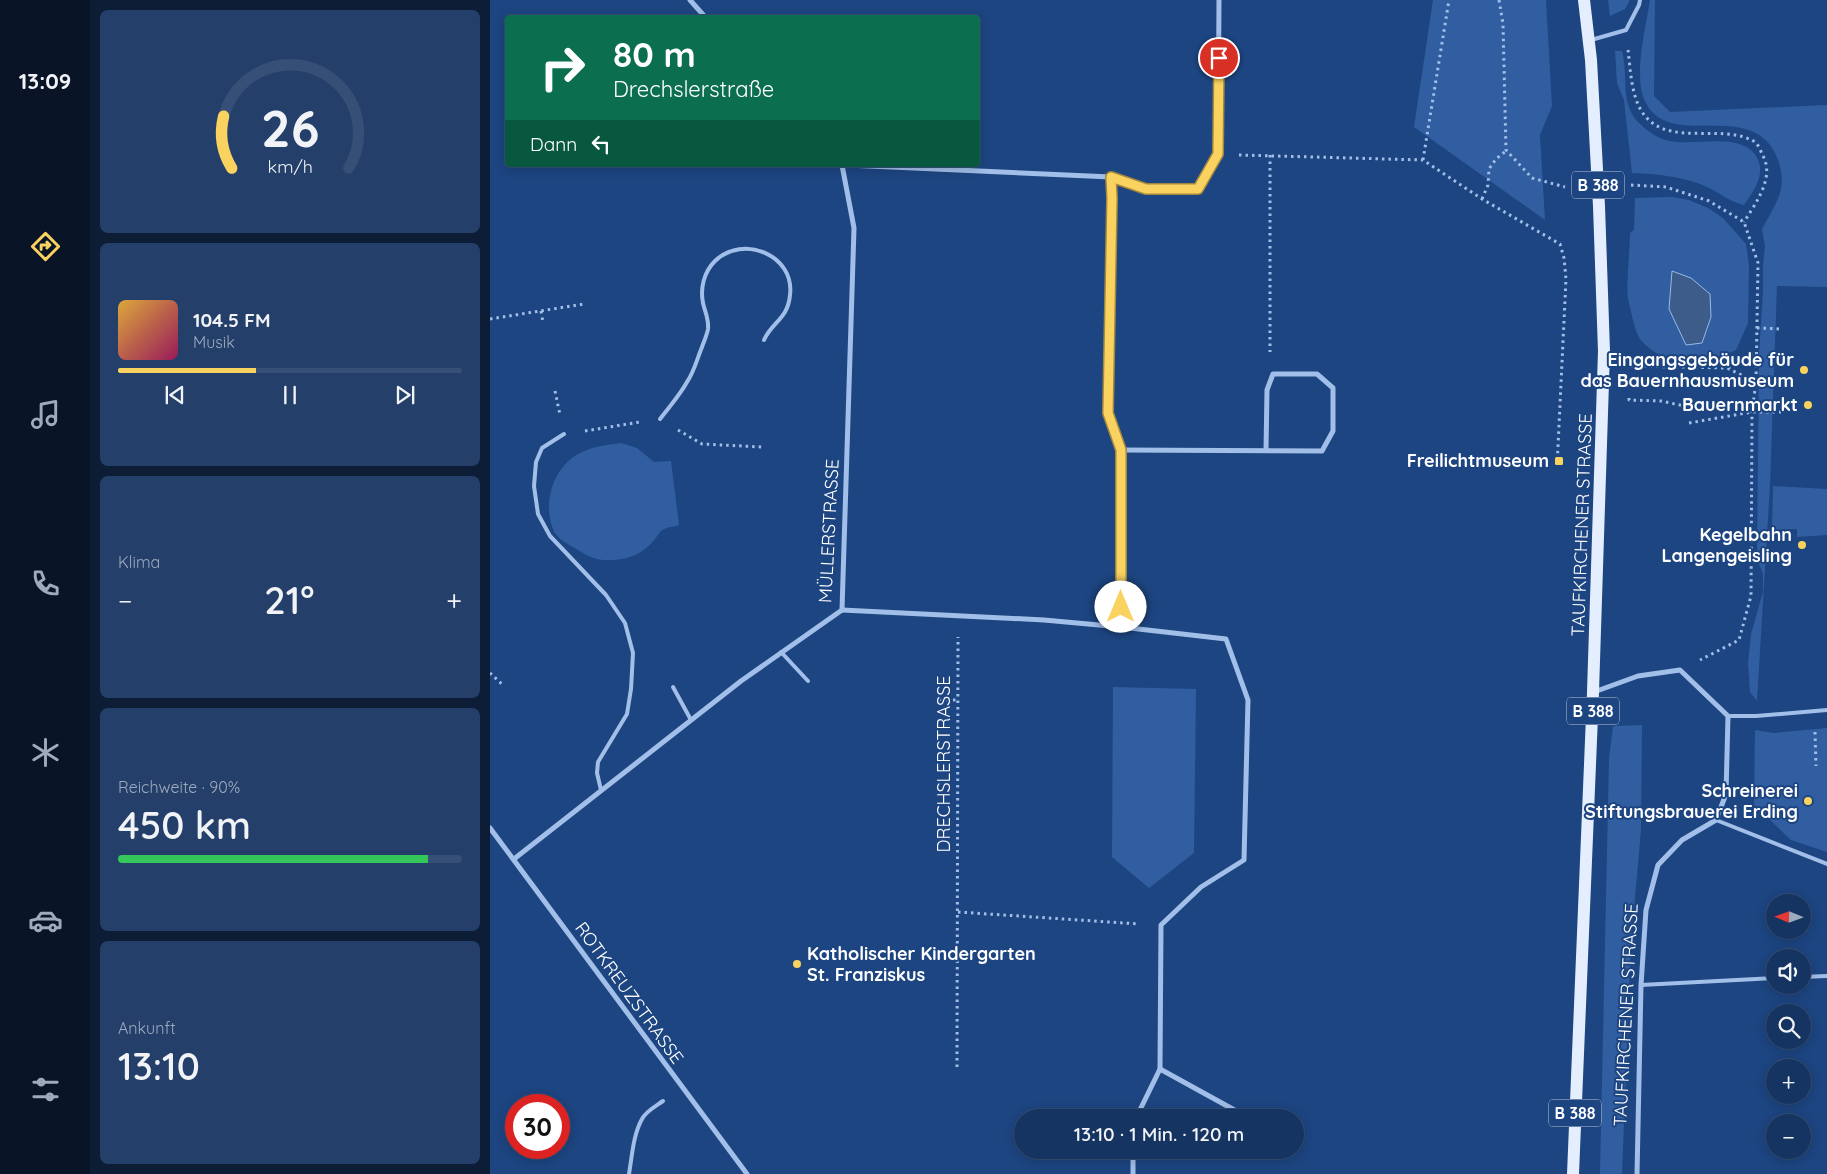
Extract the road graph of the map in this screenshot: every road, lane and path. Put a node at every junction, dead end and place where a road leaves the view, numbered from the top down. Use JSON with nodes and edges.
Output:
{"nodes":[{"id":1,"x":690,"y":0,"type":"edge"},
{"id":2,"x":1220,"y":0,"type":"edge"},
{"id":3,"x":1448,"y":0,"type":"edge"},
{"id":4,"x":1499,"y":0,"type":"edge"},
{"id":5,"x":1584,"y":0,"type":"edge"},
{"id":6,"x":1640,"y":0,"type":"edge"},
{"id":7,"x":703,"y":15,"type":"edge"},
{"id":8,"x":1626,"y":30,"type":"junction"},
{"id":9,"x":1589,"y":41,"type":"junction"},
{"id":10,"x":1506,"y":150,"type":"junction"},
{"id":11,"x":1218,"y":154,"type":"junction"},
{"id":12,"x":1270,"y":155,"type":"junction"},
{"id":13,"x":1422,"y":160,"type":"junction"},
{"id":14,"x":842,"y":167,"type":"edge"},
{"id":15,"x":891,"y":167,"type":"edge"},
{"id":16,"x":1111,"y":177,"type":"junction"},
{"id":17,"x":1631,"y":185,"type":"dead end"},
{"id":18,"x":1565,"y":187,"type":"dead end"},
{"id":19,"x":1482,"y":199,"type":"junction"},
{"id":20,"x":1744,"y":222,"type":"junction"},
{"id":21,"x":584,"y":304,"type":"dead end"},
{"id":22,"x":540,"y":311,"type":"junction"},
{"id":23,"x":490,"y":319,"type":"edge"},
{"id":24,"x":543,"y":322,"type":"dead end"},
{"id":25,"x":1756,"y":328,"type":"junction"},
{"id":26,"x":1782,"y":328,"type":"dead end"},
{"id":27,"x":764,"y":340,"type":"dead end"},
{"id":28,"x":1756,"y":352,"type":"junction"},
{"id":29,"x":1630,"y":358,"type":"dead end"},
{"id":30,"x":1630,"y":367,"type":"junction"},
{"id":31,"x":1728,"y":368,"type":"junction"},
{"id":32,"x":1272,"y":374,"type":"junction"},
{"id":33,"x":1630,"y":375,"type":"dead end"},
{"id":34,"x":1756,"y":382,"type":"junction"},
{"id":35,"x":1630,"y":391,"type":"dead end"},
{"id":36,"x":1689,"y":407,"type":"dead end"},
{"id":37,"x":1752,"y":412,"type":"junction"},
{"id":38,"x":1781,"y":412,"type":"dead end"},
{"id":39,"x":660,"y":419,"type":"dead end"},
{"id":40,"x":1689,"y":423,"type":"dead end"},
{"id":41,"x":564,"y":434,"type":"dead end"},
{"id":42,"x":1121,"y":450,"type":"junction"},
{"id":43,"x":1266,"y":450,"type":"junction"},
{"id":44,"x":1557,"y":467,"type":"dead end"},
{"id":45,"x":842,"y":610,"type":"junction"},
{"id":46,"x":958,"y":617,"type":"junction"},
{"id":47,"x":1121,"y":627,"type":"junction"},
{"id":48,"x":781,"y":652,"type":"junction"},
{"id":49,"x":1680,"y":670,"type":"junction"},
{"id":50,"x":490,"y":673,"type":"edge"},
{"id":51,"x":808,"y":681,"type":"dead end"},
{"id":52,"x":504,"y":686,"type":"dead end"},
{"id":53,"x":674,"y":687,"type":"dead end"},
{"id":54,"x":1594,"y":692,"type":"junction"},
{"id":55,"x":940,"y":700,"type":"dead end"},
{"id":56,"x":958,"y":700,"type":"junction"},
{"id":57,"x":1827,"y":710,"type":"edge"},
{"id":58,"x":1815,"y":711,"type":"junction"},
{"id":59,"x":1728,"y":716,"type":"junction"},
{"id":60,"x":691,"y":720,"type":"junction"},
{"id":61,"x":1816,"y":766,"type":"dead end"},
{"id":62,"x":601,"y":790,"type":"junction"},
{"id":63,"x":1716,"y":820,"type":"junction"},
{"id":64,"x":490,"y":828,"type":"edge"},
{"id":65,"x":514,"y":859,"type":"junction"},
{"id":66,"x":1827,"y":864,"type":"edge"},
{"id":67,"x":958,"y":912,"type":"junction"},
{"id":68,"x":1161,"y":925,"type":"junction"},
{"id":69,"x":1827,"y":976,"type":"edge"},
{"id":70,"x":1811,"y":977,"type":"edge"},
{"id":71,"x":1766,"y":978,"type":"edge"},
{"id":72,"x":1641,"y":985,"type":"junction"},
{"id":73,"x":957,"y":1067,"type":"dead end"},
{"id":74,"x":1160,"y":1069,"type":"junction"},
{"id":75,"x":663,"y":1101,"type":"dead end"},
{"id":76,"x":1140,"y":1109,"type":"edge"},
{"id":77,"x":1233,"y":1109,"type":"edge"},
{"id":78,"x":1133,"y":1159,"type":"edge"},
{"id":79,"x":629,"y":1174,"type":"edge"},
{"id":80,"x":747,"y":1174,"type":"edge"},
{"id":81,"x":1133,"y":1174,"type":"edge"},
{"id":82,"x":1573,"y":1174,"type":"edge"},
{"id":83,"x":1636,"y":1174,"type":"edge"}],
"edges":[{"from":1,"to":7,"type":"street"},
{"from":2,"to":11,"type":"street"},
{"from":3,"to":13,"type":"path"},
{"from":4,"to":10,"type":"path"},
{"from":5,"to":9,"type":"main road","name":"TAUFKIRCHENER STRASSE","number":"B 388"},
{"from":6,"to":8,"type":"lane"},
{"from":8,"to":9,"type":"lane"},
{"from":8,"to":20,"type":"path"},
{"from":9,"to":54,"type":"main road","name":"TAUFKIRCHENER STRASSE","number":"B 388"},
{"from":10,"to":18,"type":"path"},
{"from":10,"to":19,"type":"path"},
{"from":11,"to":12,"type":"path"},
{"from":11,"to":16,"type":"street"},
{"from":12,"to":13,"type":"path"},
{"from":12,"to":32,"type":"path"},
{"from":13,"to":19,"type":"path"},
{"from":14,"to":45,"type":"street","name":"MÜLLERSTRASSE"},
{"from":15,"to":16,"type":"street"},
{"from":16,"to":42,"type":"street"},
{"from":17,"to":20,"type":"path"},
{"from":19,"to":44,"type":"path"},
{"from":20,"to":25,"type":"path"},
{"from":21,"to":22,"type":"path"},
{"from":22,"to":23,"type":"path"},
{"from":22,"to":24,"type":"path"},
{"from":25,"to":26,"type":"path"},
{"from":25,"to":28,"type":"path"},
{"from":27,"to":39,"type":"lane"},
{"from":28,"to":31,"type":"path"},
{"from":28,"to":34,"type":"path"},
{"from":29,"to":30,"type":"path"},
{"from":30,"to":31,"type":"path"},
{"from":30,"to":33,"type":"path"},
{"from":31,"to":34,"type":"path"},
{"from":32,"to":43,"type":"street"},
{"from":32,"to":43,"type":"street"},
{"from":34,"to":37,"type":"path"},
{"from":35,"to":36,"type":"path"},
{"from":37,"to":38,"type":"path"},
{"from":37,"to":40,"type":"path"},
{"from":37,"to":49,"type":"path"},
{"from":41,"to":62,"type":"lane"},
{"from":42,"to":43,"type":"street"},
{"from":42,"to":47,"type":"street"},
{"from":45,"to":46,"type":"street"},
{"from":45,"to":48,"type":"street","name":"MÜLLERSTRASSE"},
{"from":46,"to":47,"type":"street"},
{"from":46,"to":56,"type":"path","name":"DRECHSLERSTRASSE"},
{"from":47,"to":68,"type":"street"},
{"from":48,"to":51,"type":"lane"},
{"from":48,"to":60,"type":"street","name":"MÜLLERSTRASSE"},
{"from":49,"to":54,"type":"street"},
{"from":49,"to":59,"type":"street"},
{"from":50,"to":52,"type":"path"},
{"from":53,"to":60,"type":"lane"},
{"from":54,"to":82,"type":"main road","name":"TAUFKIRCHENER STRASSE","number":"B 388"},
{"from":55,"to":56,"type":"path"},
{"from":56,"to":67,"type":"path","name":"DRECHSLERSTRASSE"},
{"from":57,"to":58,"type":"lane"},
{"from":58,"to":59,"type":"lane"},
{"from":58,"to":61,"type":"path"},
{"from":59,"to":63,"type":"street"},
{"from":60,"to":62,"type":"street","name":"MÜLLERSTRASSE"},
{"from":62,"to":65,"type":"street","name":"MÜLLERSTRASSE"},
{"from":63,"to":66,"type":"lane"},
{"from":63,"to":72,"type":"street","name":"TAUFKIRCHENER STRASSE"},
{"from":64,"to":65,"type":"street","name":"ROTKREUZSTRASSE"},
{"from":65,"to":80,"type":"street","name":"ROTKREUZSTRASSE"},
{"from":67,"to":68,"type":"path"},
{"from":67,"to":73,"type":"path","name":"DRECHSLERSTRASSE"},
{"from":68,"to":74,"type":"street"},
{"from":69,"to":70,"type":"lane"},
{"from":71,"to":72,"type":"lane"},
{"from":72,"to":83,"type":"street","name":"TAUFKIRCHENER STRASSE"},
{"from":74,"to":76,"type":"street"},
{"from":74,"to":77,"type":"street"},
{"from":75,"to":79,"type":"lane"},
{"from":78,"to":81,"type":"street"}]}
